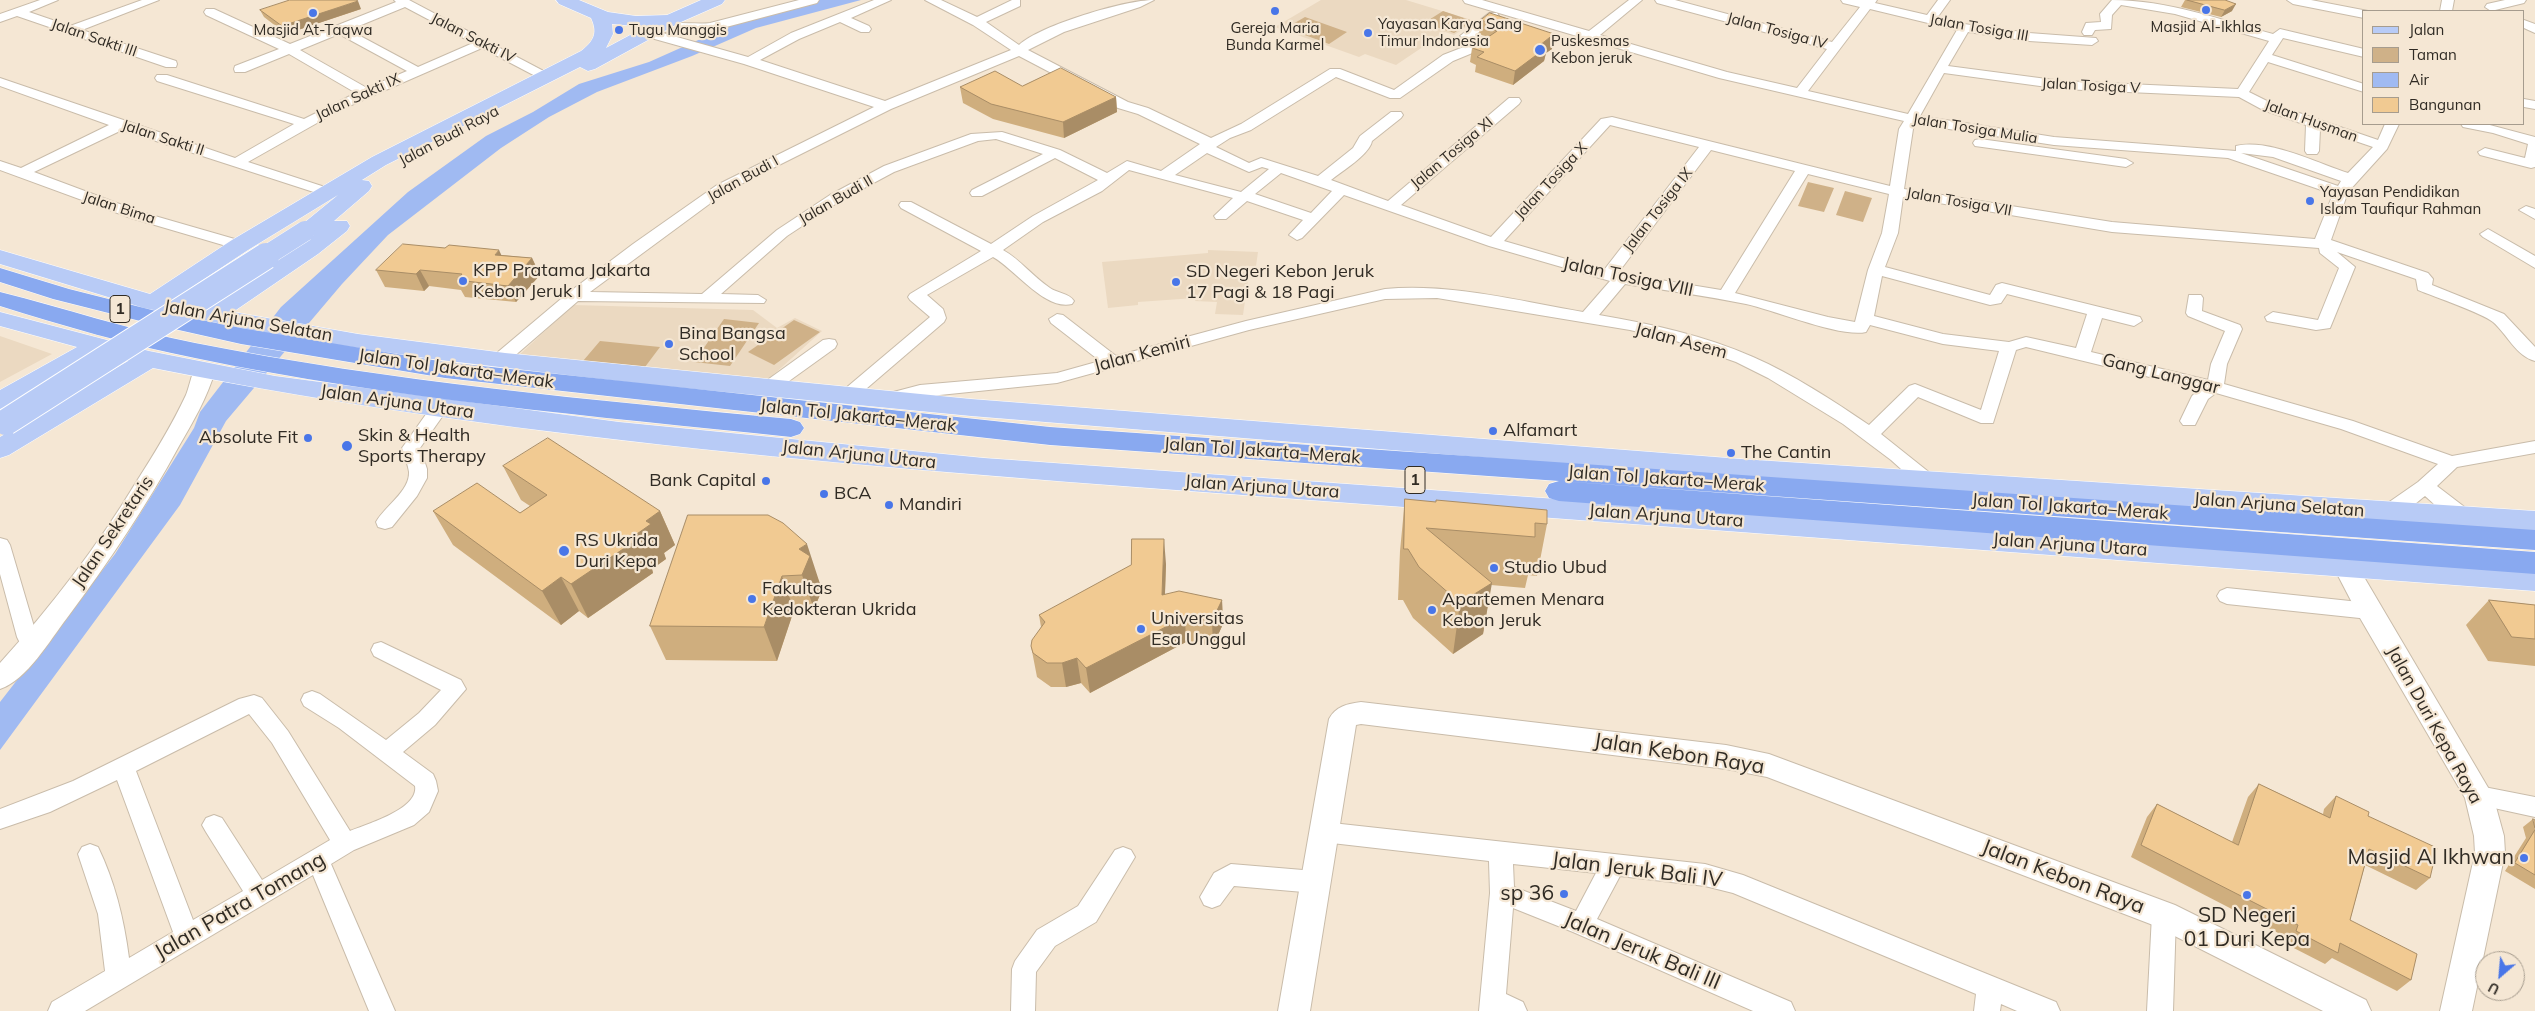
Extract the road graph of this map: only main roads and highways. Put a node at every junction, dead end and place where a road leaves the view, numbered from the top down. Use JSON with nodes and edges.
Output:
{"nodes":[{"id":1,"x":565,"y":0,"type":"edge"},
{"id":2,"x":716,"y":0,"type":"edge"},
{"id":3,"x":600,"y":17,"type":"junction"},
{"id":4,"x":675,"y":18,"type":"junction"},
{"id":5,"x":388,"y":162,"type":"junction"},
{"id":6,"x":0,"y":257,"type":"edge"},
{"id":7,"x":0,"y":275,"type":"edge"},
{"id":8,"x":0,"y":299,"type":"edge"},
{"id":9,"x":152,"y":303,"type":"junction"},
{"id":10,"x":213,"y":315,"type":"junction"},
{"id":11,"x":0,"y":319,"type":"edge"},
{"id":12,"x":248,"y":330,"type":"junction"},
{"id":13,"x":97,"y":346,"type":"junction"},
{"id":14,"x":304,"y":350,"type":"junction"},
{"id":15,"x":149,"y":359,"type":"junction"},
{"id":16,"x":213,"y":366,"type":"junction"},
{"id":17,"x":2,"y":416,"type":"edge"},
{"id":18,"x":0,"y":449,"type":"edge"},
{"id":19,"x":2535,"y":521,"type":"edge"},
{"id":20,"x":2535,"y":540,"type":"edge"},
{"id":21,"x":2535,"y":563,"type":"edge"},
{"id":22,"x":2535,"y":580,"type":"edge"}],
"edges":[{"from":1,"to":3,"type":"main road"},
{"from":2,"to":4,"type":"main road","name":"Jalan Budi Raya"},
{"from":3,"to":4,"type":"main road"},
{"from":3,"to":5,"type":"main road","name":"Jalan Budi Raya"},
{"from":4,"to":5,"type":"main road","name":"Jalan Budi Raya"},
{"from":5,"to":9,"type":"main road","name":"Jalan Budi Raya"},
{"from":5,"to":10,"type":"main road","name":"Jalan Budi Raya"},
{"from":5,"to":17,"type":"main road","bridge":true},
{"from":6,"to":9,"type":"main road","name":"Jalan Arjuna Selatan"},
{"from":7,"to":12,"type":"highway","name":"Jalan Tol Jakarta–Merak","number":"1"},
{"from":8,"to":16,"type":"highway","name":"Jalan Tol Jakarta–Merak","number":"1"},
{"from":9,"to":10,"type":"main road","name":"Jalan Arjuna Selatan"},
{"from":10,"to":12,"type":"main road","name":"Jalan Arjuna Selatan"},
{"from":11,"to":13,"type":"main road","name":"Jalan Arjuna Utara"},
{"from":12,"to":14,"type":"highway","name":"Jalan Tol Jakarta–Merak","number":"1"},
{"from":13,"to":15,"type":"main road","name":"Jalan Arjuna Utara"},
{"from":13,"to":17,"type":"main road"},
{"from":14,"to":16,"type":"highway","name":"Jalan Tol Jakarta–Merak","number":"1"},
{"from":14,"to":19,"type":"main road","name":"Jalan Arjuna Selatan"},
{"from":14,"to":20,"type":"highway","name":"Jalan Tol Jakarta–Merak","number":"1"},
{"from":14,"to":21,"type":"highway","name":"Jalan Tol Jakarta–Merak","number":"1"},
{"from":15,"to":16,"type":"main road","name":"Jalan Arjuna Utara"},
{"from":15,"to":18,"type":"main road"},
{"from":16,"to":22,"type":"main road","name":"Jalan Arjuna Utara"}]}
